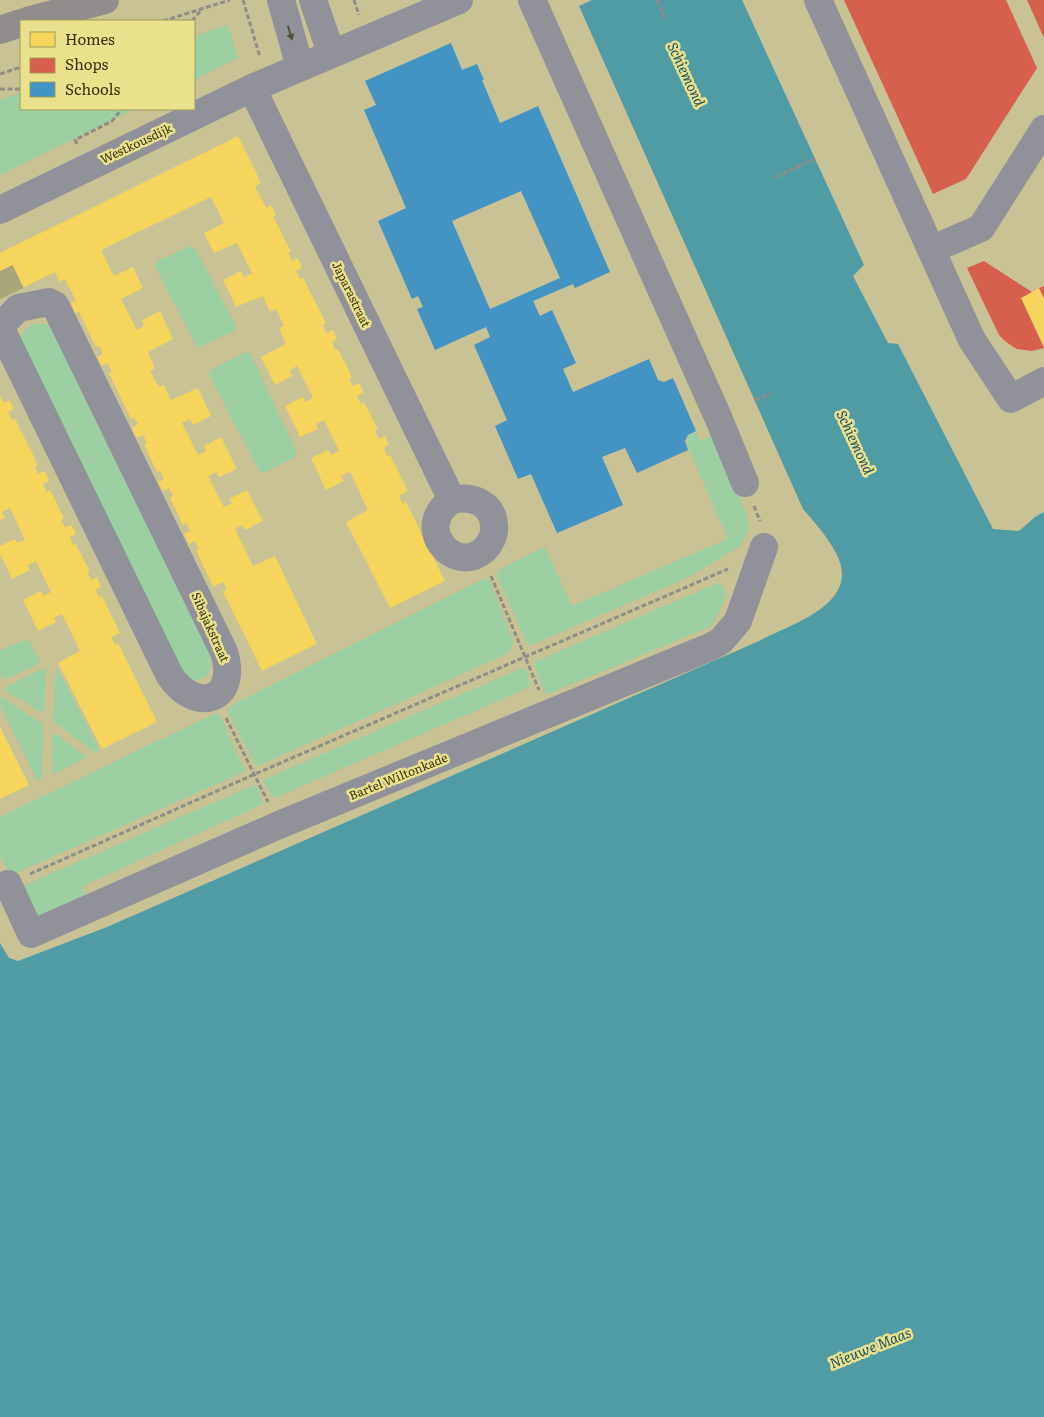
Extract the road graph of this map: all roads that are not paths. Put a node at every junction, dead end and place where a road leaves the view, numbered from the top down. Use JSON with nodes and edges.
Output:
{"nodes":[{"id":1,"x":105,"y":0,"type":"edge"},
{"id":2,"x":281,"y":0,"type":"edge"},
{"id":3,"x":313,"y":0,"type":"edge"},
{"id":4,"x":459,"y":0,"type":"edge"},
{"id":5,"x":532,"y":0,"type":"edge"},
{"id":6,"x":818,"y":0,"type":"edge"},
{"id":7,"x":30,"y":20,"type":"edge"},
{"id":8,"x":20,"y":23,"type":"edge"},
{"id":9,"x":0,"y":30,"type":"edge"},
{"id":10,"x":331,"y":53,"type":"junction"},
{"id":11,"x":300,"y":67,"type":"junction"},
{"id":12,"x":252,"y":88,"type":"junction"},
{"id":13,"x":1044,"y":129,"type":"edge"},
{"id":14,"x":0,"y":210,"type":"edge"},
{"id":15,"x":933,"y":249,"type":"junction"},
{"id":16,"x":1044,"y":381,"type":"edge"},
{"id":17,"x":745,"y":483,"type":"road end"},
{"id":18,"x":452,"y":500,"type":"junction"},
{"id":19,"x":764,"y":546,"type":"road end"},
{"id":20,"x":215,"y":695,"type":"joint"},
{"id":21,"x":8,"y":884,"type":"road end"}],
"edges":[{"from":1,"to":7,"type":"main road"},
{"from":2,"to":11,"type":"street","one_way":true},
{"from":3,"to":10,"type":"street"},
{"from":4,"to":10,"type":"street","name":"Westkousdijk"},
{"from":5,"to":17,"type":"street"},
{"from":6,"to":15,"type":"street"},
{"from":8,"to":9,"type":"main road"},
{"from":10,"to":11,"type":"street","name":"Westkousdijk"},
{"from":11,"to":12,"type":"street","name":"Westkousdijk"},
{"from":12,"to":14,"type":"street","name":"Westkousdijk"},
{"from":12,"to":18,"type":"street","name":"Japarastraat"},
{"from":13,"to":15,"type":"street"},
{"from":15,"to":16,"type":"street"},
{"from":18,"to":18,"type":"street"},
{"from":19,"to":21,"type":"street","name":"Bartel Wiltonkade"},
{"from":20,"to":20,"type":"street","name":"Sibajakstraat"}]}
